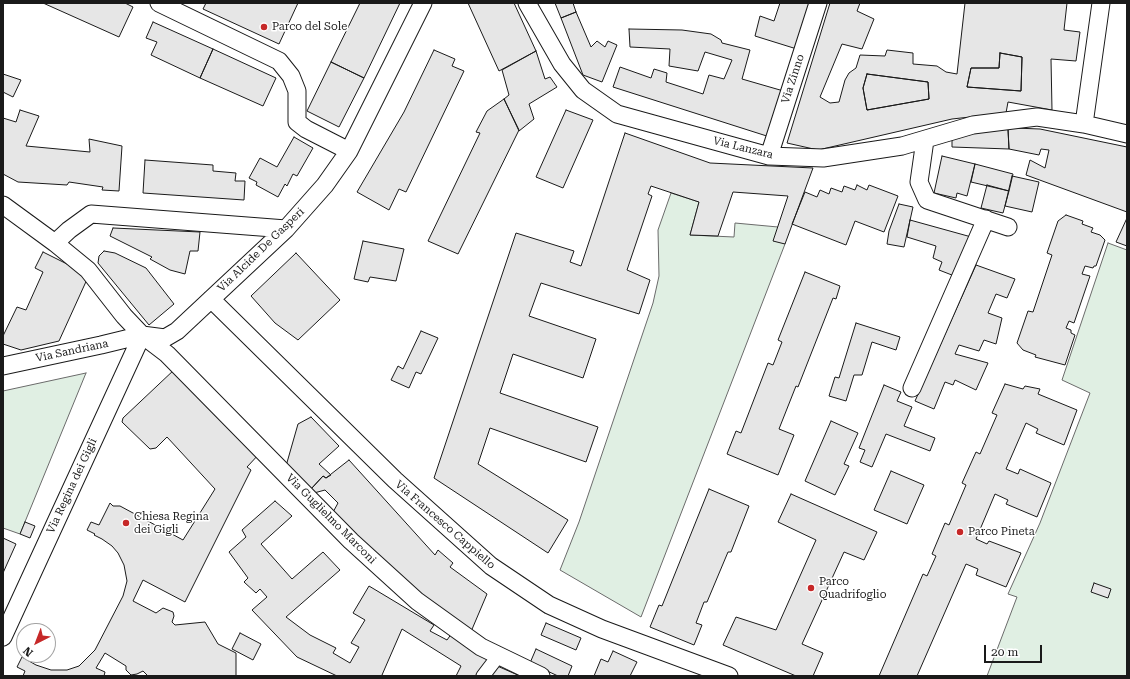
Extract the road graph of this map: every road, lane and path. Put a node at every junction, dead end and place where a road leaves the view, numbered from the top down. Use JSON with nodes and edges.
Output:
{"nodes":[{"id":1,"x":159,"y":3,"type":"edge"},
{"id":2,"x":422,"y":3,"type":"edge"},
{"id":3,"x":527,"y":3,"type":"edge"},
{"id":4,"x":818,"y":3,"type":"edge"},
{"id":5,"x":1101,"y":3,"type":"edge"},
{"id":6,"x":1084,"y":124,"type":"junction"},
{"id":7,"x":1127,"y":134,"type":"edge"},
{"id":8,"x":924,"y":140,"type":"junction"},
{"id":9,"x":349,"y":151,"type":"junction"},
{"id":10,"x":769,"y":156,"type":"junction"},
{"id":11,"x":3,"y":205,"type":"edge"},
{"id":12,"x":986,"y":219,"type":"junction"},
{"id":13,"x":1008,"y":227,"type":"dead end"},
{"id":14,"x":286,"y":229,"type":"junction"},
{"id":15,"x":56,"y":243,"type":"junction"},
{"id":16,"x":211,"y":299,"type":"junction"},
{"id":17,"x":142,"y":335,"type":"junction"},
{"id":18,"x":3,"y":366,"type":"edge"},
{"id":19,"x":912,"y":388,"type":"dead end"},
{"id":20,"x":3,"y":637,"type":"edge"},
{"id":21,"x":499,"y":655,"type":"junction"},
{"id":22,"x":483,"y":676,"type":"edge"},
{"id":23,"x":541,"y":676,"type":"edge"},
{"id":24,"x":729,"y":676,"type":"edge"}],
"edges":[{"from":1,"to":9,"type":"street"},
{"from":2,"to":9,"type":"street","name":"Via Alcide De Gasperi"},
{"from":3,"to":10,"type":"street","name":"Via Lanzara"},
{"from":4,"to":10,"type":"street","name":"Via Zinno"},
{"from":5,"to":6,"type":"street"},
{"from":6,"to":7,"type":"street","name":"Via Lanzara"},
{"from":6,"to":8,"type":"street","name":"Via Lanzara"},
{"from":8,"to":10,"type":"street","name":"Via Lanzara"},
{"from":8,"to":12,"type":"street"},
{"from":9,"to":14,"type":"street","name":"Via Alcide De Gasperi"},
{"from":11,"to":15,"type":"street","name":"Via Guglielmo Marconi"},
{"from":12,"to":13,"type":"street"},
{"from":12,"to":19,"type":"street"},
{"from":14,"to":15,"type":"street"},
{"from":14,"to":16,"type":"street","name":"Via Alcide De Gasperi"},
{"from":15,"to":17,"type":"street","name":"Via Guglielmo Marconi"},
{"from":16,"to":17,"type":"street","name":"Via Alcide De Gasperi"},
{"from":16,"to":24,"type":"street","name":"Via Francesco Cappiello"},
{"from":17,"to":18,"type":"street","name":"Via Sandriana"},
{"from":17,"to":20,"type":"street","name":"Via Regina dei Gigli"},
{"from":17,"to":21,"type":"street","name":"Via Guglielmo Marconi"},
{"from":21,"to":22,"type":"street"},
{"from":21,"to":23,"type":"street","name":"Via Guglielmo Marconi"}]}
